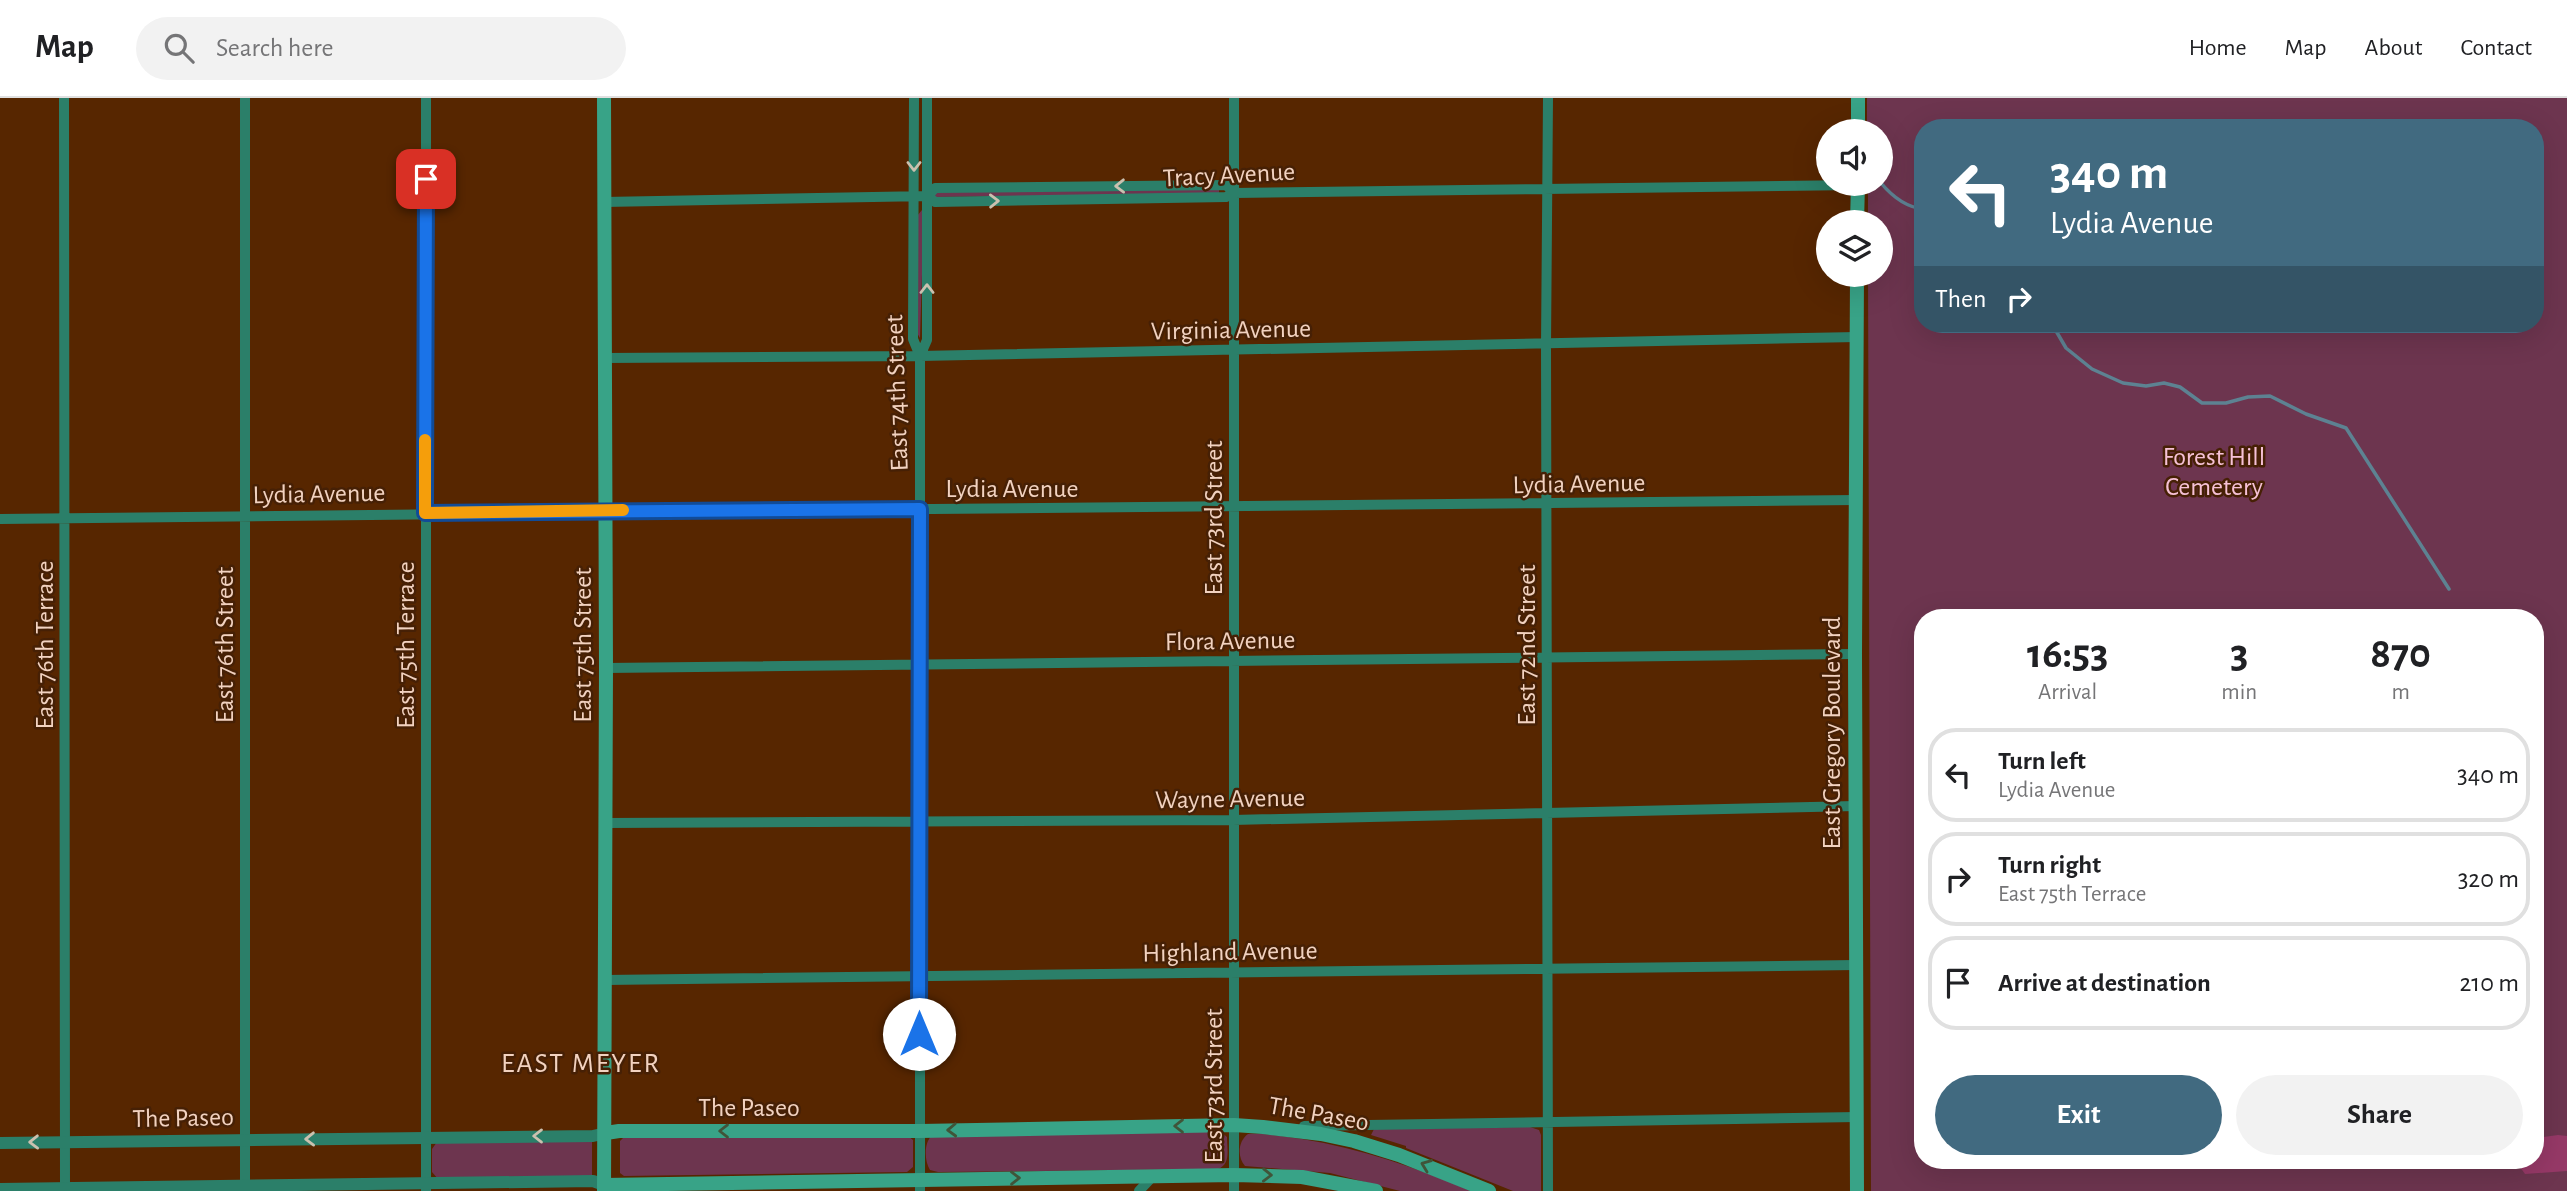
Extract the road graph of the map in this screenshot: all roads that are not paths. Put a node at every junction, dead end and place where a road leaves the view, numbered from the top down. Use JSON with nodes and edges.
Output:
{"nodes":[{"id":1,"x":64,"y":98,"type":"edge"},
{"id":2,"x":245,"y":98,"type":"edge"},
{"id":3,"x":426,"y":98,"type":"edge"},
{"id":4,"x":604,"y":98,"type":"edge"},
{"id":5,"x":914,"y":98,"type":"edge"},
{"id":6,"x":927,"y":98,"type":"edge"},
{"id":7,"x":1234,"y":98,"type":"edge"},
{"id":8,"x":1548,"y":98,"type":"edge"},
{"id":9,"x":1858,"y":98,"type":"edge"},
{"id":10,"x":1858,"y":119,"type":"edge"},
{"id":11,"x":1816,"y":185,"type":"edge"},
{"id":12,"x":1548,"y":188,"type":"junction"},
{"id":13,"x":1234,"y":193,"type":"junction"},
{"id":14,"x":928,"y":196,"type":"junction"},
{"id":15,"x":914,"y":197,"type":"junction"},
{"id":16,"x":604,"y":202,"type":"junction"},
{"id":17,"x":1857,"y":287,"type":"edge"},
{"id":18,"x":1857,"y":337,"type":"junction"},
{"id":19,"x":1546,"y":345,"type":"junction"},
{"id":20,"x":1234,"y":350,"type":"junction"},
{"id":21,"x":920,"y":356,"type":"junction"},
{"id":22,"x":605,"y":358,"type":"junction"},
{"id":23,"x":1856,"y":500,"type":"junction"},
{"id":24,"x":1547,"y":504,"type":"junction"},
{"id":25,"x":1234,"y":508,"type":"junction"},
{"id":26,"x":920,"y":509,"type":"junction"},
{"id":27,"x":606,"y":510,"type":"junction"},
{"id":28,"x":425,"y":513,"type":"junction"},
{"id":29,"x":245,"y":515,"type":"junction"},
{"id":30,"x":64,"y":518,"type":"junction"},
{"id":31,"x":0,"y":519,"type":"edge"},
{"id":32,"x":1855,"y":654,"type":"junction"},
{"id":33,"x":1547,"y":657,"type":"junction"},
{"id":34,"x":1234,"y":660,"type":"junction"},
{"id":35,"x":920,"y":664,"type":"junction"},
{"id":36,"x":606,"y":668,"type":"junction"},
{"id":37,"x":1855,"y":806,"type":"junction"},
{"id":38,"x":1548,"y":813,"type":"junction"},
{"id":39,"x":1233,"y":820,"type":"junction"},
{"id":40,"x":919,"y":821,"type":"junction"},
{"id":41,"x":606,"y":823,"type":"junction"},
{"id":42,"x":1856,"y":965,"type":"junction"},
{"id":43,"x":1549,"y":968,"type":"junction"},
{"id":44,"x":1233,"y":972,"type":"junction"},
{"id":45,"x":919,"y":976,"type":"junction"},
{"id":46,"x":605,"y":980,"type":"junction"},
{"id":47,"x":1857,"y":1117,"type":"junction"},
{"id":48,"x":1548,"y":1122,"type":"junction"},
{"id":49,"x":1234,"y":1125,"type":"junction"},
{"id":50,"x":1263,"y":1127,"type":"junction"},
{"id":51,"x":920,"y":1131,"type":"junction"},
{"id":52,"x":606,"y":1133,"type":"junction"},
{"id":53,"x":426,"y":1137,"type":"junction"},
{"id":54,"x":245,"y":1140,"type":"junction"},
{"id":55,"x":0,"y":1143,"type":"edge"},
{"id":56,"x":65,"y":1143,"type":"junction"},
{"id":57,"x":1154,"y":1175,"type":"junction"},
{"id":58,"x":1234,"y":1175,"type":"junction"},
{"id":59,"x":920,"y":1185,"type":"edge"},
{"id":60,"x":426,"y":1187,"type":"edge"},
{"id":61,"x":762,"y":1187,"type":"edge"},
{"id":62,"x":245,"y":1188,"type":"edge"},
{"id":63,"x":604,"y":1188,"type":"edge"},
{"id":64,"x":0,"y":1189,"type":"edge"},
{"id":65,"x":65,"y":1190,"type":"edge"},
{"id":66,"x":1139,"y":1191,"type":"edge"},
{"id":67,"x":1234,"y":1191,"type":"edge"},
{"id":68,"x":1376,"y":1191,"type":"edge"},
{"id":69,"x":1489,"y":1191,"type":"edge"},
{"id":70,"x":1548,"y":1191,"type":"edge"},
{"id":71,"x":1857,"y":1191,"type":"edge"}],
"edges":[{"from":1,"to":30,"type":"street","name":"East 76th Terrace"},
{"from":2,"to":29,"type":"street","name":"East 76th Street"},
{"from":3,"to":28,"type":"street","name":"East 75th Terrace"},
{"from":4,"to":16,"type":"main road","name":"East 75th Street"},
{"from":5,"to":15,"type":"street","name":"East 74th Street","one_way":true},
{"from":6,"to":14,"type":"street"},
{"from":7,"to":13,"type":"street","name":"East 73rd Street"},
{"from":8,"to":12,"type":"street","name":"East 72nd Street"},
{"from":9,"to":10,"type":"main road"},
{"from":11,"to":12,"type":"street","name":"Tracy Avenue"},
{"from":12,"to":13,"type":"street","name":"Tracy Avenue"},
{"from":12,"to":19,"type":"street","name":"East 72nd Street"},
{"from":13,"to":14,"type":"street","name":"Tracy Avenue"},
{"from":13,"to":20,"type":"street","name":"East 73rd Street"},
{"from":14,"to":15,"type":"street","name":"Tracy Avenue"},
{"from":21,"to":14,"type":"street","one_way":true},
{"from":15,"to":16,"type":"street","name":"Tracy Avenue"},
{"from":15,"to":21,"type":"street","name":"East 74th Street"},
{"from":16,"to":22,"type":"main road","name":"East 75th Street"},
{"from":17,"to":18,"type":"main road","name":"East Gregory Boulevard"},
{"from":18,"to":19,"type":"street","name":"Virginia Avenue"},
{"from":18,"to":23,"type":"main road","name":"East Gregory Boulevard"},
{"from":19,"to":20,"type":"street","name":"Virginia Avenue"},
{"from":19,"to":24,"type":"street","name":"East 72nd Street"},
{"from":20,"to":21,"type":"street","name":"Virginia Avenue"},
{"from":20,"to":25,"type":"street","name":"East 73rd Street"},
{"from":21,"to":22,"type":"street","name":"Virginia Avenue"},
{"from":21,"to":26,"type":"street","name":"East 74th Street"},
{"from":22,"to":27,"type":"main road","name":"East 75th Street"},
{"from":23,"to":24,"type":"street","name":"Lydia Avenue"},
{"from":23,"to":32,"type":"main road","name":"East Gregory Boulevard"},
{"from":24,"to":25,"type":"street","name":"Lydia Avenue"},
{"from":24,"to":33,"type":"street","name":"East 72nd Street"},
{"from":25,"to":26,"type":"street","name":"Lydia Avenue"},
{"from":25,"to":34,"type":"street","name":"East 73rd Street"},
{"from":26,"to":27,"type":"street","name":"Lydia Avenue"},
{"from":26,"to":35,"type":"street","name":"East 74th Street"},
{"from":27,"to":28,"type":"street","name":"Lydia Avenue"},
{"from":27,"to":36,"type":"main road","name":"East 75th Street"},
{"from":28,"to":29,"type":"street","name":"Lydia Avenue"},
{"from":28,"to":53,"type":"street","name":"East 75th Terrace"},
{"from":29,"to":30,"type":"street","name":"Lydia Avenue"},
{"from":29,"to":54,"type":"street","name":"East 76th Street"},
{"from":30,"to":31,"type":"street","name":"Lydia Avenue"},
{"from":30,"to":56,"type":"street","name":"East 76th Terrace"},
{"from":32,"to":33,"type":"street","name":"Flora Avenue"},
{"from":32,"to":37,"type":"main road","name":"East Gregory Boulevard"},
{"from":33,"to":34,"type":"street","name":"Flora Avenue"},
{"from":33,"to":38,"type":"street","name":"East 72nd Street"},
{"from":34,"to":35,"type":"street","name":"Flora Avenue"},
{"from":34,"to":39,"type":"street","name":"East 73rd Street"},
{"from":35,"to":36,"type":"street","name":"Flora Avenue"},
{"from":35,"to":40,"type":"street","name":"East 74th Street"},
{"from":36,"to":41,"type":"main road","name":"East 75th Street"},
{"from":37,"to":38,"type":"street","name":"Wayne Avenue"},
{"from":37,"to":42,"type":"main road","name":"East Gregory Boulevard"},
{"from":38,"to":39,"type":"street","name":"Wayne Avenue"},
{"from":38,"to":43,"type":"street","name":"East 72nd Street"},
{"from":39,"to":40,"type":"street","name":"Wayne Avenue"},
{"from":39,"to":44,"type":"street","name":"East 73rd Street"},
{"from":40,"to":41,"type":"street","name":"Wayne Avenue"},
{"from":40,"to":45,"type":"street","name":"East 74th Street"},
{"from":41,"to":46,"type":"main road","name":"East 75th Street"},
{"from":42,"to":43,"type":"street","name":"Highland Avenue"},
{"from":42,"to":47,"type":"main road","name":"East Gregory Boulevard"},
{"from":43,"to":44,"type":"street","name":"Highland Avenue"},
{"from":43,"to":48,"type":"street","name":"East 72nd Street"},
{"from":44,"to":45,"type":"street","name":"Highland Avenue"},
{"from":44,"to":49,"type":"street","name":"East 73rd Street"},
{"from":45,"to":46,"type":"street","name":"Highland Avenue"},
{"from":45,"to":51,"type":"street","name":"East 74th Street"},
{"from":46,"to":52,"type":"main road","name":"East 75th Street"},
{"from":47,"to":48,"type":"street"},
{"from":47,"to":71,"type":"main road","name":"East Gregory Boulevard"},
{"from":48,"to":50,"type":"street"},
{"from":48,"to":70,"type":"street","name":"East 72nd Street"},
{"from":49,"to":50,"type":"main road","name":"The Paseo"},
{"from":49,"to":51,"type":"main road","name":"The Paseo","one_way":true},
{"from":49,"to":58,"type":"street","name":"East 73rd Street"},
{"from":69,"to":50,"type":"main road","name":"The Paseo","one_way":true},
{"from":51,"to":52,"type":"main road","name":"The Paseo","one_way":true},
{"from":51,"to":59,"type":"street","name":"East 74th Street"},
{"from":52,"to":53,"type":"street","name":"The Paseo","one_way":true},
{"from":52,"to":63,"type":"main road","name":"East 75th Street"},
{"from":53,"to":54,"type":"street","name":"The Paseo","one_way":true},
{"from":53,"to":60,"type":"street","name":"East 75th Terrace"},
{"from":54,"to":56,"type":"street","name":"The Paseo"},
{"from":54,"to":62,"type":"street","name":"East 76th Street"},
{"from":56,"to":55,"type":"street","name":"The Paseo","one_way":true},
{"from":56,"to":65,"type":"street","name":"East 76th Terrace"},
{"from":57,"to":58,"type":"main road"},
{"from":59,"to":57,"type":"main road","one_way":true},
{"from":57,"to":66,"type":"street"},
{"from":58,"to":67,"type":"street","name":"East 73rd Street"},
{"from":58,"to":68,"type":"main road","one_way":true},
{"from":59,"to":61,"type":"main road"},
{"from":60,"to":62,"type":"street"},
{"from":60,"to":63,"type":"street"},
{"from":61,"to":63,"type":"main road"},
{"from":62,"to":65,"type":"street"},
{"from":64,"to":65,"type":"street"}]}
